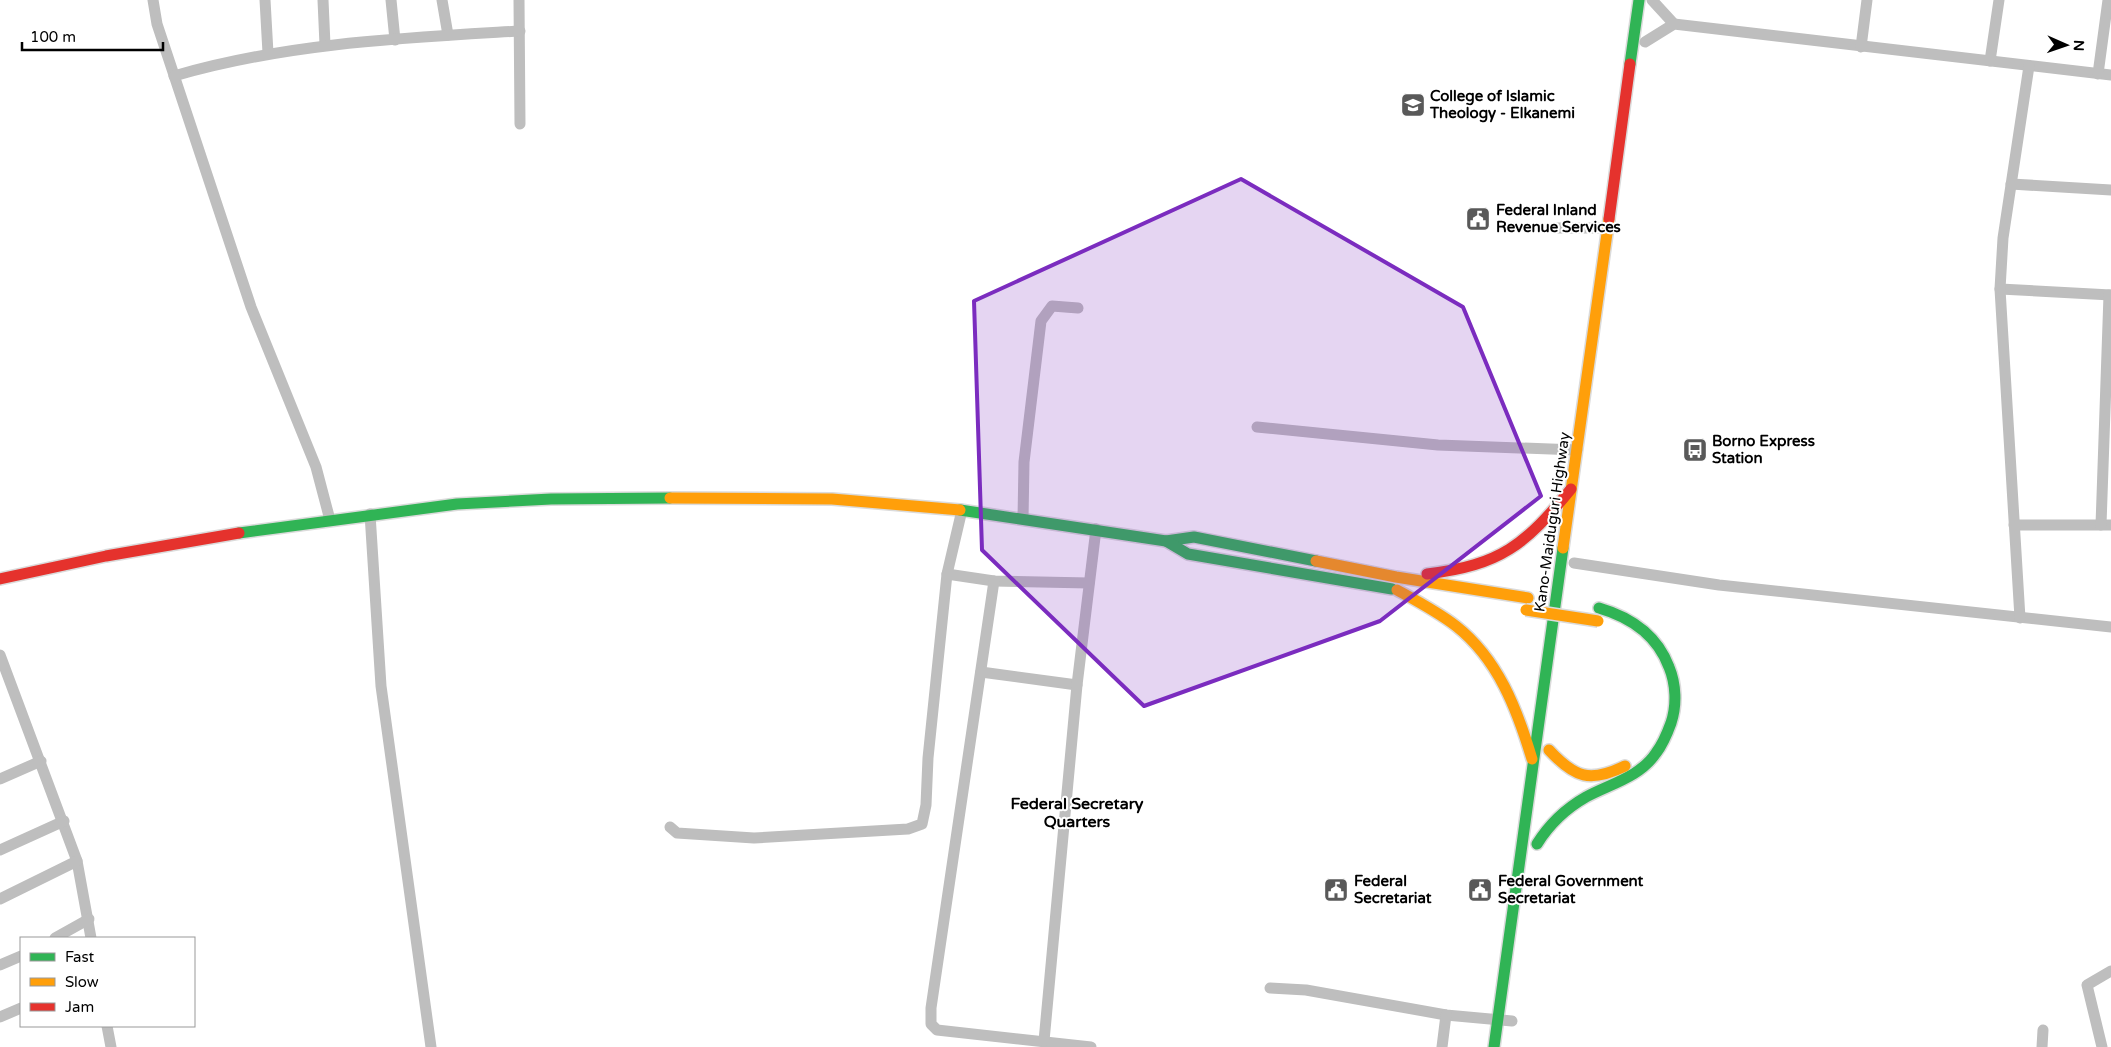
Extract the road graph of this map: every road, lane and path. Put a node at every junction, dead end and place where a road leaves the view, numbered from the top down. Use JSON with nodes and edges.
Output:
{"nodes":[{"id":1,"x":153,"y":0,"type":"edge"},
{"id":2,"x":265,"y":0,"type":"edge"},
{"id":3,"x":323,"y":0,"type":"edge"},
{"id":4,"x":391,"y":0,"type":"edge"},
{"id":5,"x":442,"y":0,"type":"edge"},
{"id":6,"x":519,"y":0,"type":"edge"},
{"id":7,"x":1640,"y":0,"type":"edge"},
{"id":8,"x":1651,"y":0,"type":"edge"},
{"id":9,"x":1867,"y":0,"type":"edge"},
{"id":10,"x":1999,"y":0,"type":"edge"},
{"id":11,"x":2108,"y":0,"type":"edge"},
{"id":12,"x":1674,"y":24,"type":"junction"},
{"id":13,"x":520,"y":31,"type":"junction"},
{"id":14,"x":448,"y":35,"type":"junction"},
{"id":15,"x":395,"y":40,"type":"junction"},
{"id":16,"x":325,"y":44,"type":"junction"},
{"id":17,"x":1645,"y":46,"type":"joint"},
{"id":18,"x":1861,"y":47,"type":"junction"},
{"id":19,"x":268,"y":53,"type":"junction"},
{"id":20,"x":1990,"y":61,"type":"junction"},
{"id":21,"x":2029,"y":66,"type":"junction"},
{"id":22,"x":1641,"y":70,"type":"dead end"},
{"id":23,"x":2098,"y":74,"type":"junction"},
{"id":24,"x":2111,"y":75,"type":"edge"},
{"id":25,"x":174,"y":76,"type":"junction"},
{"id":26,"x":520,"y":124,"type":"dead end"},
{"id":27,"x":2011,"y":184,"type":"junction"},
{"id":28,"x":2111,"y":190,"type":"edge"},
{"id":29,"x":1554,"y":228,"type":"dead end"},
{"id":30,"x":1607,"y":228,"type":"junction"},
{"id":31,"x":2000,"y":289,"type":"junction"},
{"id":32,"x":2110,"y":295,"type":"edge"},
{"id":33,"x":1078,"y":308,"type":"dead end"},
{"id":34,"x":1596,"y":400,"type":"dead end"},
{"id":35,"x":1257,"y":427,"type":"dead end"},
{"id":36,"x":1577,"y":450,"type":"junction"},
{"id":37,"x":1572,"y":488,"type":"junction"},
{"id":38,"x":962,"y":510,"type":"junction"},
{"id":39,"x":370,"y":514,"type":"junction"},
{"id":40,"x":1023,"y":519,"type":"junction"},
{"id":41,"x":330,"y":520,"type":"junction"},
{"id":42,"x":2014,"y":525,"type":"junction"},
{"id":43,"x":2106,"y":525,"type":"edge"},
{"id":44,"x":1096,"y":529,"type":"junction"},
{"id":45,"x":1166,"y":541,"type":"junction"},
{"id":46,"x":1574,"y":563,"type":"dead end"},
{"id":47,"x":947,"y":574,"type":"junction"},
{"id":48,"x":1396,"y":576,"type":"junction"},
{"id":49,"x":0,"y":579,"type":"edge"},
{"id":50,"x":994,"y":581,"type":"junction"},
{"id":51,"x":1089,"y":583,"type":"junction"},
{"id":52,"x":1396,"y":590,"type":"junction"},
{"id":53,"x":1434,"y":596,"type":"dead end"},
{"id":54,"x":1594,"y":608,"type":"dead end"},
{"id":55,"x":1521,"y":610,"type":"dead end"},
{"id":56,"x":2020,"y":618,"type":"junction"},
{"id":57,"x":2111,"y":626,"type":"edge"},
{"id":58,"x":1565,"y":630,"type":"dead end"},
{"id":59,"x":0,"y":656,"type":"edge"},
{"id":60,"x":981,"y":672,"type":"junction"},
{"id":61,"x":1077,"y":684,"type":"junction"},
{"id":62,"x":1663,"y":694,"type":"dead end"},
{"id":63,"x":1661,"y":715,"type":"dead end"},
{"id":64,"x":41,"y":761,"type":"junction"},
{"id":65,"x":1533,"y":764,"type":"junction"},
{"id":66,"x":1546,"y":769,"type":"dead end"},
{"id":67,"x":0,"y":779,"type":"edge"},
{"id":68,"x":1540,"y":816,"type":"dead end"},
{"id":69,"x":64,"y":821,"type":"junction"},
{"id":70,"x":670,"y":827,"type":"dead end"},
{"id":71,"x":0,"y":850,"type":"edge"},
{"id":72,"x":78,"y":861,"type":"junction"},
{"id":73,"x":0,"y":899,"type":"edge"},
{"id":74,"x":89,"y":919,"type":"junction"},
{"id":75,"x":56,"y":937,"type":"edge"},
{"id":76,"x":91,"y":937,"type":"edge"},
{"id":77,"x":20,"y":956,"type":"edge"},
{"id":78,"x":0,"y":965,"type":"edge"},
{"id":79,"x":2111,"y":971,"type":"edge"},
{"id":80,"x":1270,"y":988,"type":"dead end"},
{"id":81,"x":20,"y":1008,"type":"edge"},
{"id":82,"x":1446,"y":1014,"type":"junction"},
{"id":83,"x":0,"y":1017,"type":"edge"},
{"id":84,"x":1498,"y":1020,"type":"junction"},
{"id":85,"x":1512,"y":1021,"type":"dead end"},
{"id":86,"x":107,"y":1027,"type":"edge"},
{"id":87,"x":2043,"y":1030,"type":"dead end"},
{"id":88,"x":1044,"y":1041,"type":"junction"},
{"id":89,"x":111,"y":1047,"type":"edge"},
{"id":90,"x":431,"y":1047,"type":"edge"},
{"id":91,"x":1091,"y":1047,"type":"edge"},
{"id":92,"x":1442,"y":1047,"type":"edge"},
{"id":93,"x":1494,"y":1047,"type":"edge"},
{"id":94,"x":2042,"y":1047,"type":"edge"},
{"id":95,"x":2102,"y":1047,"type":"edge"}],
"edges":[{"from":1,"to":25,"type":"street"},
{"from":2,"to":19,"type":"street"},
{"from":3,"to":16,"type":"street"},
{"from":4,"to":15,"type":"street"},
{"from":5,"to":14,"type":"street"},
{"from":6,"to":13,"type":"street"},
{"from":7,"to":30,"type":"highway","name":"Kano-Maiduguri Highway"},
{"from":8,"to":12,"type":"street"},
{"from":8,"to":17,"type":"highway"},
{"from":9,"to":18,"type":"street"},
{"from":10,"to":20,"type":"street"},
{"from":11,"to":23,"type":"street"},
{"from":12,"to":17,"type":"street"},
{"from":12,"to":18,"type":"street"},
{"from":13,"to":14,"type":"street"},
{"from":13,"to":26,"type":"street"},
{"from":14,"to":15,"type":"street"},
{"from":15,"to":16,"type":"street"},
{"from":16,"to":19,"type":"street"},
{"from":18,"to":20,"type":"street"},
{"from":19,"to":25,"type":"street"},
{"from":20,"to":21,"type":"street"},
{"from":21,"to":23,"type":"street"},
{"from":21,"to":27,"type":"street"},
{"from":22,"to":34,"type":"highway"},
{"from":23,"to":24,"type":"street"},
{"from":25,"to":41,"type":"street"},
{"from":27,"to":28,"type":"street"},
{"from":27,"to":31,"type":"street"},
{"from":29,"to":30,"type":"street"},
{"from":30,"to":36,"type":"highway","name":"Kano-Maiduguri Highway"},
{"from":31,"to":32,"type":"street"},
{"from":31,"to":42,"type":"street"},
{"from":32,"to":43,"type":"street"},
{"from":33,"to":40,"type":"street"},
{"from":35,"to":36,"type":"street"},
{"from":36,"to":37,"type":"highway","name":"Kano-Maiduguri Highway"},
{"from":37,"to":48,"type":"highway"},
{"from":37,"to":65,"type":"highway","name":"Kano-Maiduguri Highway"},
{"from":38,"to":39,"type":"highway"},
{"from":38,"to":40,"type":"highway"},
{"from":38,"to":47,"type":"street"},
{"from":39,"to":41,"type":"highway"},
{"from":39,"to":90,"type":"street"},
{"from":40,"to":44,"type":"highway"},
{"from":41,"to":49,"type":"highway"},
{"from":42,"to":43,"type":"street"},
{"from":42,"to":56,"type":"street"},
{"from":44,"to":45,"type":"highway"},
{"from":44,"to":51,"type":"street"},
{"from":45,"to":48,"type":"highway"},
{"from":45,"to":52,"type":"highway"},
{"from":46,"to":56,"type":"street"},
{"from":47,"to":50,"type":"street"},
{"from":47,"to":70,"type":"street"},
{"from":48,"to":58,"type":"highway","name":"Kano-Maiduguri Highway"},
{"from":50,"to":51,"type":"street"},
{"from":50,"to":60,"type":"street"},
{"from":51,"to":61,"type":"street"},
{"from":52,"to":53,"type":"highway"},
{"from":52,"to":65,"type":"highway"},
{"from":54,"to":68,"type":"highway"},
{"from":55,"to":62,"type":"highway","bridge":true},
{"from":56,"to":57,"type":"street"},
{"from":59,"to":64,"type":"street"},
{"from":60,"to":61,"type":"street"},
{"from":60,"to":88,"type":"street"},
{"from":61,"to":88,"type":"street"},
{"from":63,"to":66,"type":"highway"},
{"from":64,"to":67,"type":"street"},
{"from":64,"to":69,"type":"street"},
{"from":65,"to":84,"type":"highway","name":"Kano-Maiduguri Highway"},
{"from":69,"to":71,"type":"street"},
{"from":69,"to":72,"type":"street"},
{"from":72,"to":73,"type":"street"},
{"from":72,"to":74,"type":"street"},
{"from":74,"to":75,"type":"street"},
{"from":74,"to":76,"type":"street"},
{"from":77,"to":78,"type":"street"},
{"from":79,"to":95,"type":"street"},
{"from":80,"to":82,"type":"street"},
{"from":81,"to":83,"type":"street"},
{"from":82,"to":84,"type":"street"},
{"from":82,"to":92,"type":"street"},
{"from":84,"to":85,"type":"street"},
{"from":84,"to":93,"type":"highway","name":"Kano-Maiduguri Highway"},
{"from":86,"to":89,"type":"street"},
{"from":87,"to":94,"type":"street"},
{"from":88,"to":91,"type":"street"}]}
